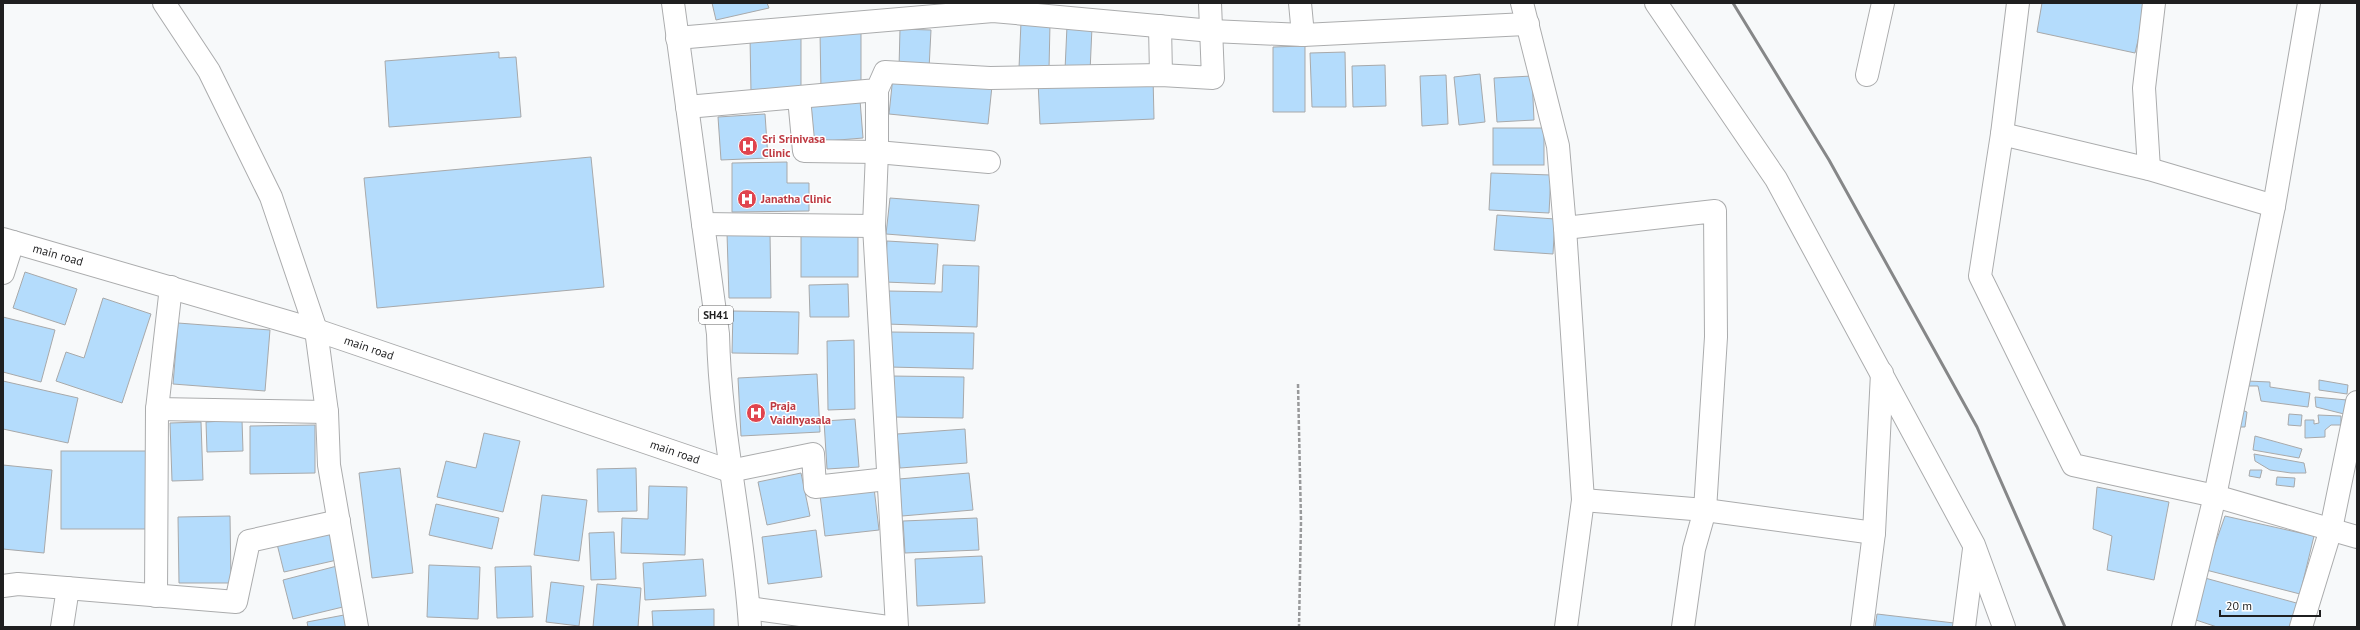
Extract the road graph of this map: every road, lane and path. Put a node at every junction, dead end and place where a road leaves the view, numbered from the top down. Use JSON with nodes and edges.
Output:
{"nodes":[{"id":1,"x":164,"y":3,"type":"edge"},
{"id":2,"x":673,"y":3,"type":"edge"},
{"id":3,"x":1210,"y":3,"type":"edge"},
{"id":4,"x":1300,"y":3,"type":"edge"},
{"id":5,"x":1522,"y":3,"type":"edge"},
{"id":6,"x":1656,"y":3,"type":"edge"},
{"id":7,"x":1883,"y":3,"type":"edge"},
{"id":8,"x":2018,"y":3,"type":"edge"},
{"id":9,"x":2154,"y":3,"type":"edge"},
{"id":10,"x":2310,"y":3,"type":"edge"},
{"id":11,"x":993,"y":7,"type":"edge"},
{"id":12,"x":1528,"y":24,"type":"junction"},
{"id":13,"x":1160,"y":26,"type":"junction"},
{"id":14,"x":1212,"y":31,"type":"junction"},
{"id":15,"x":1303,"y":35,"type":"junction"},
{"id":16,"x":677,"y":38,"type":"junction"},
{"id":17,"x":1160,"y":75,"type":"junction"},
{"id":18,"x":1867,"y":75,"type":"dead end"},
{"id":19,"x":877,"y":90,"type":"junction"},
{"id":20,"x":800,"y":98,"type":"junction"},
{"id":21,"x":687,"y":107,"type":"junction"},
{"id":22,"x":2002,"y":134,"type":"junction"},
{"id":23,"x":877,"y":152,"type":"junction"},
{"id":24,"x":989,"y":162,"type":"dead end"},
{"id":25,"x":2149,"y":169,"type":"junction"},
{"id":26,"x":2274,"y":206,"type":"junction"},
{"id":27,"x":703,"y":224,"type":"junction"},
{"id":28,"x":874,"y":226,"type":"junction"},
{"id":29,"x":1565,"y":228,"type":"junction"},
{"id":30,"x":8,"y":240,"type":"edge"},
{"id":31,"x":3,"y":273,"type":"edge"},
{"id":32,"x":171,"y":287,"type":"junction"},
{"id":33,"x":316,"y":330,"type":"junction"},
{"id":34,"x":1882,"y":373,"type":"junction"},
{"id":35,"x":1298,"y":384,"type":"dead end"},
{"id":36,"x":2357,"y":402,"type":"edge"},
{"id":37,"x":157,"y":409,"type":"junction"},
{"id":38,"x":328,"y":412,"type":"junction"},
{"id":39,"x":730,"y":471,"type":"junction"},
{"id":40,"x":887,"y":479,"type":"junction"},
{"id":41,"x":2215,"y":496,"type":"junction"},
{"id":42,"x":1583,"y":500,"type":"junction"},
{"id":43,"x":1705,"y":510,"type":"junction"},
{"id":44,"x":339,"y":521,"type":"junction"},
{"id":45,"x":2331,"y":529,"type":"junction"},
{"id":46,"x":1874,"y":534,"type":"junction"},
{"id":47,"x":2357,"y":537,"type":"edge"},
{"id":48,"x":1974,"y":545,"type":"junction"},
{"id":49,"x":3,"y":586,"type":"edge"},
{"id":50,"x":68,"y":588,"type":"junction"},
{"id":51,"x":156,"y":596,"type":"junction"},
{"id":52,"x":749,"y":618,"type":"edge"},
{"id":53,"x":62,"y":627,"type":"edge"},
{"id":54,"x":357,"y":627,"type":"edge"},
{"id":55,"x":888,"y":627,"type":"edge"},
{"id":56,"x":897,"y":627,"type":"edge"},
{"id":57,"x":1299,"y":627,"type":"edge"},
{"id":58,"x":1566,"y":627,"type":"edge"},
{"id":59,"x":1683,"y":627,"type":"edge"},
{"id":60,"x":1862,"y":627,"type":"edge"},
{"id":61,"x":1964,"y":627,"type":"edge"},
{"id":62,"x":2004,"y":627,"type":"edge"},
{"id":63,"x":2183,"y":627,"type":"edge"},
{"id":64,"x":2301,"y":627,"type":"edge"}],
"edges":[{"from":1,"to":33,"type":"street"},
{"from":2,"to":16,"type":"street","number":"SH41"},
{"from":3,"to":14,"type":"street"},
{"from":4,"to":15,"type":"street"},
{"from":5,"to":12,"type":"street"},
{"from":6,"to":34,"type":"street"},
{"from":7,"to":18,"type":"street"},
{"from":8,"to":22,"type":"street"},
{"from":9,"to":25,"type":"street"},
{"from":10,"to":26,"type":"street"},
{"from":11,"to":13,"type":"street"},
{"from":11,"to":16,"type":"street"},
{"from":12,"to":15,"type":"street"},
{"from":12,"to":29,"type":"street"},
{"from":13,"to":14,"type":"street"},
{"from":13,"to":17,"type":"street"},
{"from":14,"to":15,"type":"street"},
{"from":14,"to":17,"type":"street"},
{"from":16,"to":21,"type":"street","number":"SH41"},
{"from":17,"to":19,"type":"street"},
{"from":19,"to":20,"type":"street"},
{"from":19,"to":23,"type":"street"},
{"from":20,"to":21,"type":"street"},
{"from":20,"to":23,"type":"street"},
{"from":21,"to":27,"type":"street","number":"SH41"},
{"from":22,"to":25,"type":"street"},
{"from":22,"to":41,"type":"street"},
{"from":23,"to":24,"type":"street"},
{"from":23,"to":28,"type":"street"},
{"from":25,"to":26,"type":"street"},
{"from":26,"to":41,"type":"street"},
{"from":27,"to":28,"type":"street"},
{"from":27,"to":39,"type":"street","number":"SH41"},
{"from":28,"to":40,"type":"street"},
{"from":29,"to":42,"type":"street"},
{"from":29,"to":43,"type":"street"},
{"from":30,"to":31,"type":"street"},
{"from":30,"to":32,"type":"street","name":"main road"},
{"from":32,"to":33,"type":"street","name":"main road"},
{"from":32,"to":37,"type":"street"},
{"from":33,"to":38,"type":"street"},
{"from":33,"to":39,"type":"street","name":"main road"},
{"from":34,"to":46,"type":"street"},
{"from":34,"to":48,"type":"street"},
{"from":35,"to":57,"type":"path"},
{"from":36,"to":45,"type":"street"},
{"from":37,"to":38,"type":"street"},
{"from":37,"to":51,"type":"street"},
{"from":38,"to":44,"type":"street"},
{"from":39,"to":40,"type":"street"},
{"from":39,"to":52,"type":"street","number":"SH41"},
{"from":40,"to":56,"type":"street"},
{"from":41,"to":45,"type":"street"},
{"from":41,"to":63,"type":"street"},
{"from":42,"to":43,"type":"street"},
{"from":42,"to":58,"type":"street"},
{"from":43,"to":46,"type":"street"},
{"from":43,"to":59,"type":"street"},
{"from":44,"to":51,"type":"street"},
{"from":44,"to":54,"type":"street"},
{"from":45,"to":47,"type":"street"},
{"from":45,"to":64,"type":"street"},
{"from":46,"to":60,"type":"street"},
{"from":48,"to":61,"type":"street"},
{"from":48,"to":62,"type":"street"},
{"from":49,"to":50,"type":"street"},
{"from":50,"to":51,"type":"street"},
{"from":50,"to":53,"type":"street"},
{"from":52,"to":55,"type":"street"}]}
